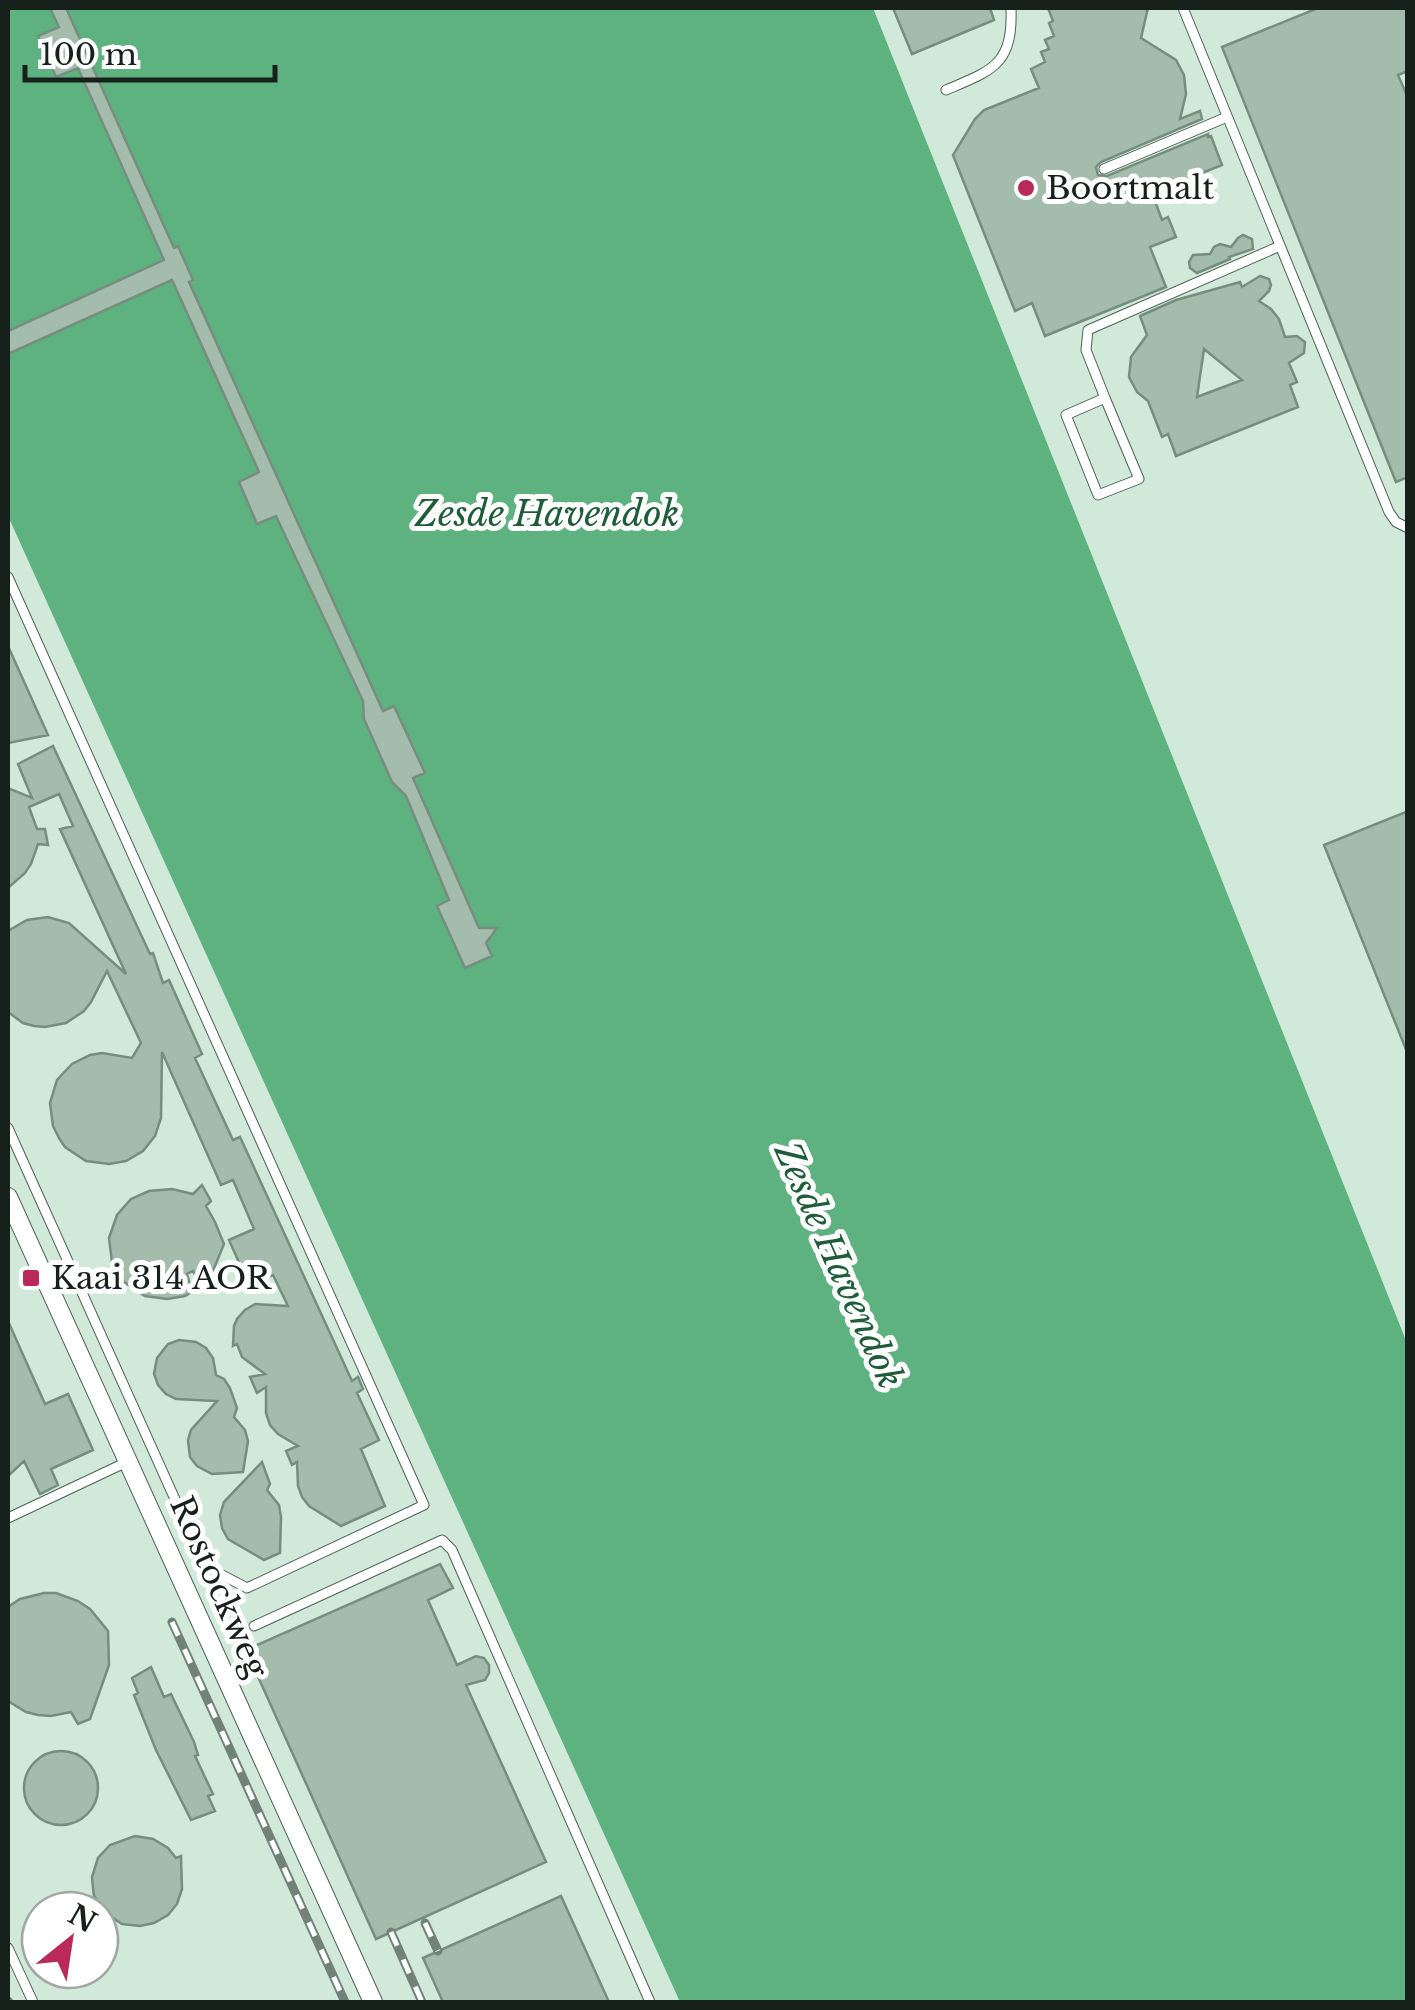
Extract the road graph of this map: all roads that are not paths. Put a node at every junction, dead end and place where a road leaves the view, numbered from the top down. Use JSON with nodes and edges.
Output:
{"nodes":[{"id":1,"x":1011,"y":8,"type":"edge"},
{"id":2,"x":1183,"y":8,"type":"edge"},
{"id":3,"x":946,"y":90,"type":"dead end"},
{"id":4,"x":1228,"y":116,"type":"junction"},
{"id":5,"x":1104,"y":169,"type":"dead end"},
{"id":6,"x":1280,"y":246,"type":"junction"},
{"id":7,"x":1106,"y":398,"type":"junction"},
{"id":8,"x":1408,"y":528,"type":"edge"},
{"id":9,"x":8,"y":577,"type":"edge"},
{"id":10,"x":8,"y":1128,"type":"edge"},
{"id":11,"x":8,"y":1197,"type":"edge"},
{"id":12,"x":129,"y":1461,"type":"junction"},
{"id":13,"x":8,"y":1518,"type":"edge"},
{"id":14,"x":254,"y":1626,"type":"dead end"},
{"id":15,"x":8,"y":1948,"type":"edge"},
{"id":16,"x":34,"y":2002,"type":"edge"},
{"id":17,"x":373,"y":2002,"type":"edge"},
{"id":18,"x":650,"y":2002,"type":"edge"}],
"edges":[{"from":1,"to":3,"type":"lane"},
{"from":2,"to":4,"type":"lane"},
{"from":4,"to":5,"type":"lane"},
{"from":4,"to":6,"type":"lane"},
{"from":6,"to":7,"type":"lane"},
{"from":6,"to":8,"type":"lane"},
{"from":7,"to":7,"type":"lane"},
{"from":9,"to":10,"type":"lane"},
{"from":11,"to":12,"type":"street","name":"Rostockweg"},
{"from":12,"to":13,"type":"lane"},
{"from":12,"to":17,"type":"street","name":"Rostockweg"},
{"from":14,"to":18,"type":"lane"},
{"from":15,"to":16,"type":"lane"}]}
